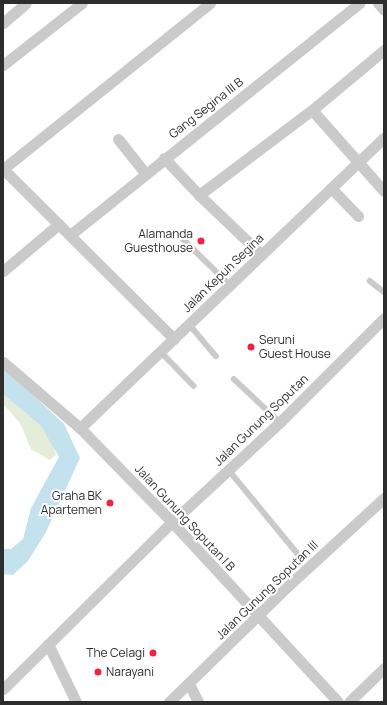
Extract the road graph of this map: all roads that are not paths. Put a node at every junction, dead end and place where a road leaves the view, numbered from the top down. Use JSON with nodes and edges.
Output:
{"nodes":[{"id":1,"x":26,"y":3,"type":"edge"},
{"id":2,"x":82,"y":3,"type":"edge"},
{"id":3,"x":210,"y":3,"type":"edge"},
{"id":4,"x":360,"y":3,"type":"edge"},
{"id":5,"x":378,"y":3,"type":"edge"},
{"id":6,"x":384,"y":10,"type":"edge"},
{"id":7,"x":3,"y":23,"type":"edge"},
{"id":8,"x":384,"y":50,"type":"edge"},
{"id":9,"x":3,"y":66,"type":"edge"},
{"id":10,"x":312,"y":110,"type":"junction"},
{"id":11,"x":384,"y":137,"type":"edge"},
{"id":12,"x":118,"y":139,"type":"dead end"},
{"id":13,"x":164,"y":158,"type":"junction"},
{"id":14,"x":357,"y":162,"type":"junction"},
{"id":15,"x":3,"y":169,"type":"edge"},
{"id":16,"x":146,"y":174,"type":"junction"},
{"id":17,"x":331,"y":188,"type":"junction"},
{"id":18,"x":384,"y":190,"type":"edge"},
{"id":19,"x":199,"y":195,"type":"junction"},
{"id":20,"x":358,"y":216,"type":"dead end"},
{"id":21,"x":59,"y":224,"type":"junction"},
{"id":22,"x":70,"y":235,"type":"junction"},
{"id":23,"x":181,"y":237,"type":"dead end"},
{"id":24,"x":260,"y":253,"type":"junction"},
{"id":25,"x":3,"y":271,"type":"edge"},
{"id":26,"x":370,"y":280,"type":"dead end"},
{"id":27,"x":229,"y":284,"type":"junction"},
{"id":28,"x":384,"y":292,"type":"edge"},
{"id":29,"x":384,"y":318,"type":"edge"},
{"id":30,"x":189,"y":324,"type":"junction"},
{"id":31,"x":174,"y":339,"type":"junction"},
{"id":32,"x":161,"y":352,"type":"junction"},
{"id":33,"x":216,"y":356,"type":"dead end"},
{"id":34,"x":3,"y":362,"type":"edge"},
{"id":35,"x":234,"y":379,"type":"dead end"},
{"id":36,"x":194,"y":386,"type":"dead end"},
{"id":37,"x":280,"y":422,"type":"junction"},
{"id":38,"x":80,"y":428,"type":"junction"},
{"id":39,"x":228,"y":469,"type":"junction"},
{"id":40,"x":384,"y":498,"type":"edge"},
{"id":41,"x":172,"y":522,"type":"junction"},
{"id":42,"x":299,"y":555,"type":"dead end"},
{"id":43,"x":258,"y":615,"type":"junction"},
{"id":44,"x":48,"y":644,"type":"junction"},
{"id":45,"x":384,"y":668,"type":"edge"},
{"id":46,"x":189,"y":684,"type":"junction"},
{"id":47,"x":3,"y":689,"type":"edge"},
{"id":48,"x":76,"y":702,"type":"edge"},
{"id":49,"x":169,"y":702,"type":"edge"},
{"id":50,"x":198,"y":702,"type":"edge"},
{"id":51,"x":338,"y":702,"type":"edge"},
{"id":52,"x":349,"y":702,"type":"edge"}],
"edges":[{"from":1,"to":7,"type":"street"},
{"from":2,"to":9,"type":"street"},
{"from":3,"to":15,"type":"street"},
{"from":4,"to":13,"type":"street","name":"Gang Segina III B"},
{"from":5,"to":6,"type":"street"},
{"from":8,"to":10,"type":"street"},
{"from":10,"to":14,"type":"street"},
{"from":10,"to":19,"type":"street"},
{"from":11,"to":14,"type":"street","name":"Jalan Kepuh Segina"},
{"from":12,"to":16,"type":"street"},
{"from":13,"to":16,"type":"street","name":"Gang Segina III B"},
{"from":13,"to":19,"type":"street"},
{"from":14,"to":17,"type":"street","name":"Jalan Kepuh Segina"},
{"from":14,"to":18,"type":"street"},
{"from":15,"to":21,"type":"street"},
{"from":16,"to":22,"type":"street","name":"Gang Segina III B"},
{"from":17,"to":20,"type":"street"},
{"from":17,"to":24,"type":"street","name":"Jalan Kepuh Segina"},
{"from":19,"to":24,"type":"street"},
{"from":21,"to":22,"type":"street"},
{"from":21,"to":25,"type":"street"},
{"from":22,"to":31,"type":"street"},
{"from":23,"to":27,"type":"lane"},
{"from":24,"to":27,"type":"street","name":"Jalan Kepuh Segina"},
{"from":26,"to":28,"type":"lane"},
{"from":27,"to":30,"type":"street","name":"Jalan Kepuh Segina"},
{"from":29,"to":37,"type":"street","name":"Jalan Gunung Soputan"},
{"from":30,"to":31,"type":"street","name":"Jalan Kepuh Segina"},
{"from":30,"to":33,"type":"lane"},
{"from":31,"to":32,"type":"street","name":"Jalan Kepuh Segina"},
{"from":32,"to":36,"type":"lane"},
{"from":32,"to":38,"type":"street","name":"Jalan Kepuh Segina"},
{"from":34,"to":38,"type":"street","name":"Jalan Gunung Soputan I B"},
{"from":35,"to":37,"type":"lane"},
{"from":37,"to":39,"type":"street","name":"Jalan Gunung Soputan"},
{"from":38,"to":41,"type":"street","name":"Jalan Gunung Soputan I B"},
{"from":39,"to":41,"type":"street","name":"Jalan Gunung Soputan"},
{"from":39,"to":42,"type":"lane"},
{"from":40,"to":43,"type":"street","name":"Jalan Gunung Soputan III"},
{"from":41,"to":43,"type":"street","name":"Jalan Gunung Soputan I B"},
{"from":41,"to":44,"type":"street","name":"Jalan Gunung Soputan"},
{"from":43,"to":46,"type":"street","name":"Jalan Gunung Soputan III"},
{"from":43,"to":51,"type":"street","name":"Jalan Gunung Soputan I B"},
{"from":44,"to":47,"type":"street","name":"Jalan Gunung Soputan"},
{"from":44,"to":48,"type":"street"},
{"from":45,"to":52,"type":"street"},
{"from":46,"to":49,"type":"street","name":"Jalan Gunung Soputan III"},
{"from":46,"to":50,"type":"street"}]}
